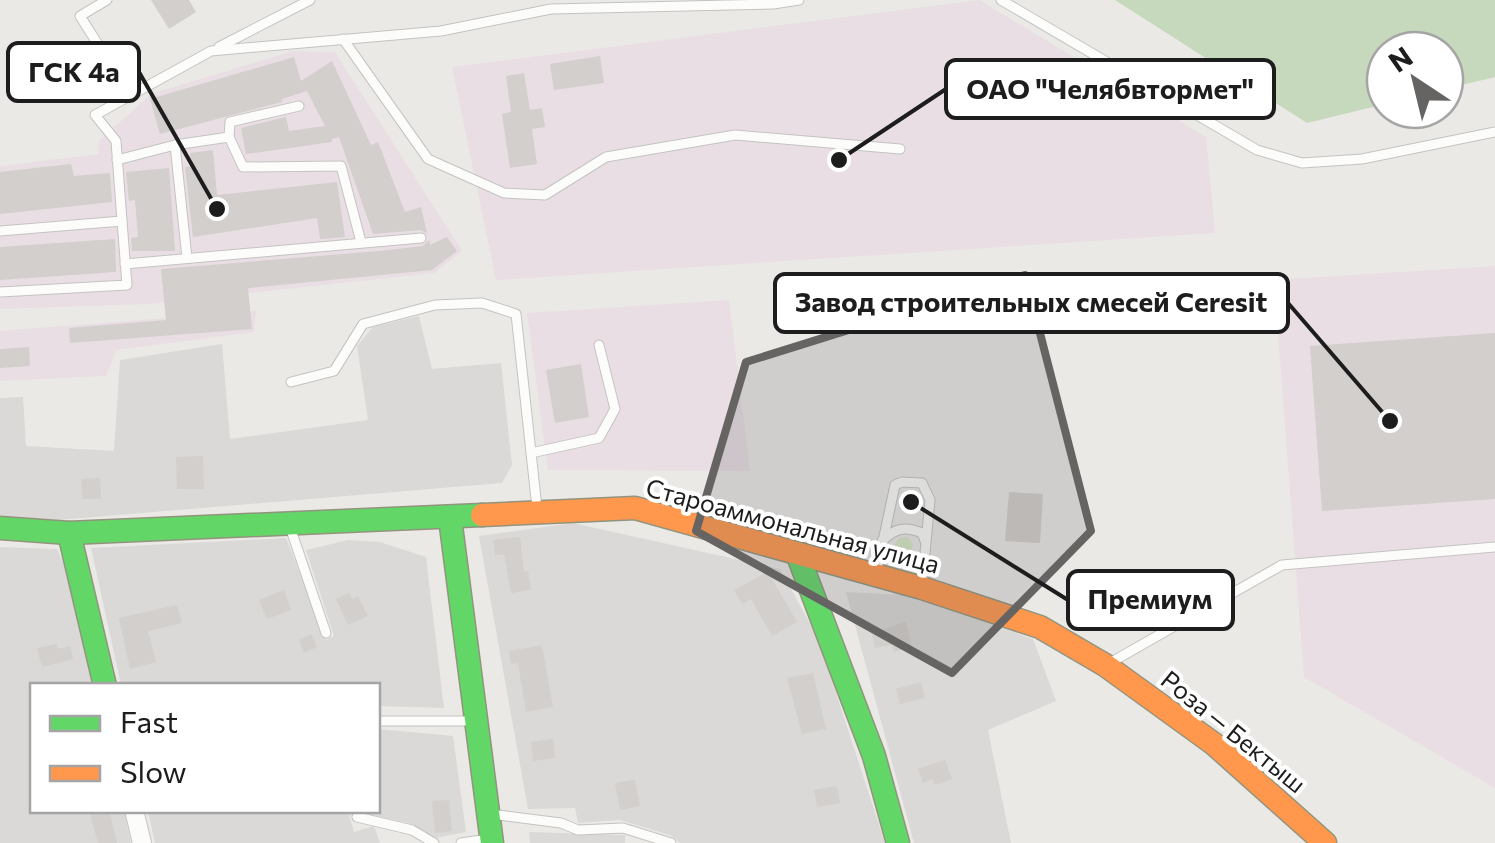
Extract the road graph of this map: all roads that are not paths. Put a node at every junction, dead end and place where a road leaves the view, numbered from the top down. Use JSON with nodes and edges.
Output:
{"nodes":[{"id":1,"x":107,"y":0,"type":"edge"},
{"id":2,"x":310,"y":0,"type":"edge"},
{"id":3,"x":798,"y":0,"type":"edge"},
{"id":4,"x":1001,"y":0,"type":"edge"},
{"id":5,"x":343,"y":39,"type":"junction"},
{"id":6,"x":212,"y":50,"type":"junction"},
{"id":7,"x":130,"y":95,"type":"junction"},
{"id":8,"x":299,"y":106,"type":"dead end"},
{"id":9,"x":1495,"y":132,"type":"edge"},
{"id":10,"x":230,"y":137,"type":"junction"},
{"id":11,"x":175,"y":145,"type":"junction"},
{"id":12,"x":900,"y":150,"type":"dead end"},
{"id":13,"x":117,"y":160,"type":"junction"},
{"id":14,"x":122,"y":222,"type":"junction"},
{"id":15,"x":0,"y":231,"type":"edge"},
{"id":16,"x":420,"y":238,"type":"dead end"},
{"id":17,"x":361,"y":242,"type":"junction"},
{"id":18,"x":187,"y":258,"type":"junction"},
{"id":19,"x":125,"y":264,"type":"junction"},
{"id":20,"x":0,"y":292,"type":"edge"},
{"id":21,"x":599,"y":345,"type":"dead end"},
{"id":22,"x":291,"y":382,"type":"dead end"},
{"id":23,"x":531,"y":453,"type":"junction"},
{"id":24,"x":538,"y":513,"type":"junction"},
{"id":25,"x":450,"y":518,"type":"junction"},
{"id":26,"x":290,"y":524,"type":"junction"},
{"id":27,"x":0,"y":528,"type":"edge"},
{"id":28,"x":69,"y":533,"type":"junction"},
{"id":29,"x":882,"y":540,"type":"junction"},
{"id":30,"x":926,"y":544,"type":"junction"},
{"id":31,"x":1495,"y":547,"type":"edge"},
{"id":32,"x":797,"y":553,"type":"junction"},
{"id":33,"x":876,"y":575,"type":"junction"},
{"id":34,"x":922,"y":588,"type":"junction"},
{"id":35,"x":326,"y":633,"type":"dead end"},
{"id":36,"x":1105,"y":665,"type":"junction"},
{"id":37,"x":104,"y":683,"type":"edge"},
{"id":38,"x":380,"y":721,"type":"edge"},
{"id":39,"x":476,"y":721,"type":"junction"},
{"id":40,"x":135,"y":813,"type":"edge"},
{"id":41,"x":488,"y":814,"type":"junction"},
{"id":42,"x":357,"y":817,"type":"dead end"},
{"id":43,"x":492,"y":841,"type":"edge"},
{"id":44,"x":142,"y":843,"type":"edge"},
{"id":45,"x":434,"y":843,"type":"edge"},
{"id":46,"x":461,"y":843,"type":"edge"},
{"id":47,"x":671,"y":843,"type":"edge"},
{"id":48,"x":898,"y":843,"type":"edge"},
{"id":49,"x":1325,"y":843,"type":"edge"}],
"edges":[{"from":1,"to":7,"type":"lane"},
{"from":2,"to":6,"type":"lane"},
{"from":3,"to":5,"type":"lane"},
{"from":4,"to":9,"type":"lane"},
{"from":5,"to":6,"type":"lane"},
{"from":5,"to":12,"type":"lane"},
{"from":6,"to":7,"type":"lane"},
{"from":7,"to":13,"type":"lane"},
{"from":8,"to":10,"type":"lane"},
{"from":10,"to":11,"type":"lane"},
{"from":10,"to":17,"type":"lane"},
{"from":11,"to":13,"type":"lane"},
{"from":11,"to":18,"type":"lane"},
{"from":13,"to":14,"type":"lane"},
{"from":14,"to":15,"type":"lane"},
{"from":14,"to":19,"type":"lane"},
{"from":16,"to":17,"type":"lane"},
{"from":17,"to":18,"type":"lane"},
{"from":18,"to":19,"type":"lane"},
{"from":19,"to":20,"type":"lane"},
{"from":21,"to":23,"type":"lane"},
{"from":22,"to":23,"type":"lane"},
{"from":23,"to":24,"type":"lane"},
{"from":24,"to":25,"type":"street","name":"Староаммональная улица"},
{"from":24,"to":32,"type":"street","name":"Староаммональная улица"},
{"from":25,"to":26,"type":"street","name":"Староаммональная улица"},
{"from":25,"to":39,"type":"street"},
{"from":26,"to":28,"type":"street","name":"Староаммональная улица"},
{"from":26,"to":35,"type":"lane"},
{"from":27,"to":28,"type":"street","name":"Староаммональная улица"},
{"from":28,"to":37,"type":"street"},
{"from":29,"to":30,"type":"lane"},
{"from":29,"to":30,"type":"lane"},
{"from":29,"to":33,"type":"lane"},
{"from":30,"to":34,"type":"lane"},
{"from":31,"to":36,"type":"lane"},
{"from":32,"to":33,"type":"street","name":"Староаммональная улица"},
{"from":32,"to":48,"type":"street"},
{"from":33,"to":34,"type":"street","name":"Староаммональная улица"},
{"from":34,"to":36,"type":"street","name":"Староаммональная улица"},
{"from":36,"to":49,"type":"street","name":"Роза — Бектыш"},
{"from":38,"to":39,"type":"lane"},
{"from":39,"to":41,"type":"street"},
{"from":40,"to":44,"type":"street"},
{"from":41,"to":43,"type":"street"},
{"from":41,"to":47,"type":"lane"},
{"from":42,"to":45,"type":"lane"},
{"from":43,"to":46,"type":"lane"}]}
